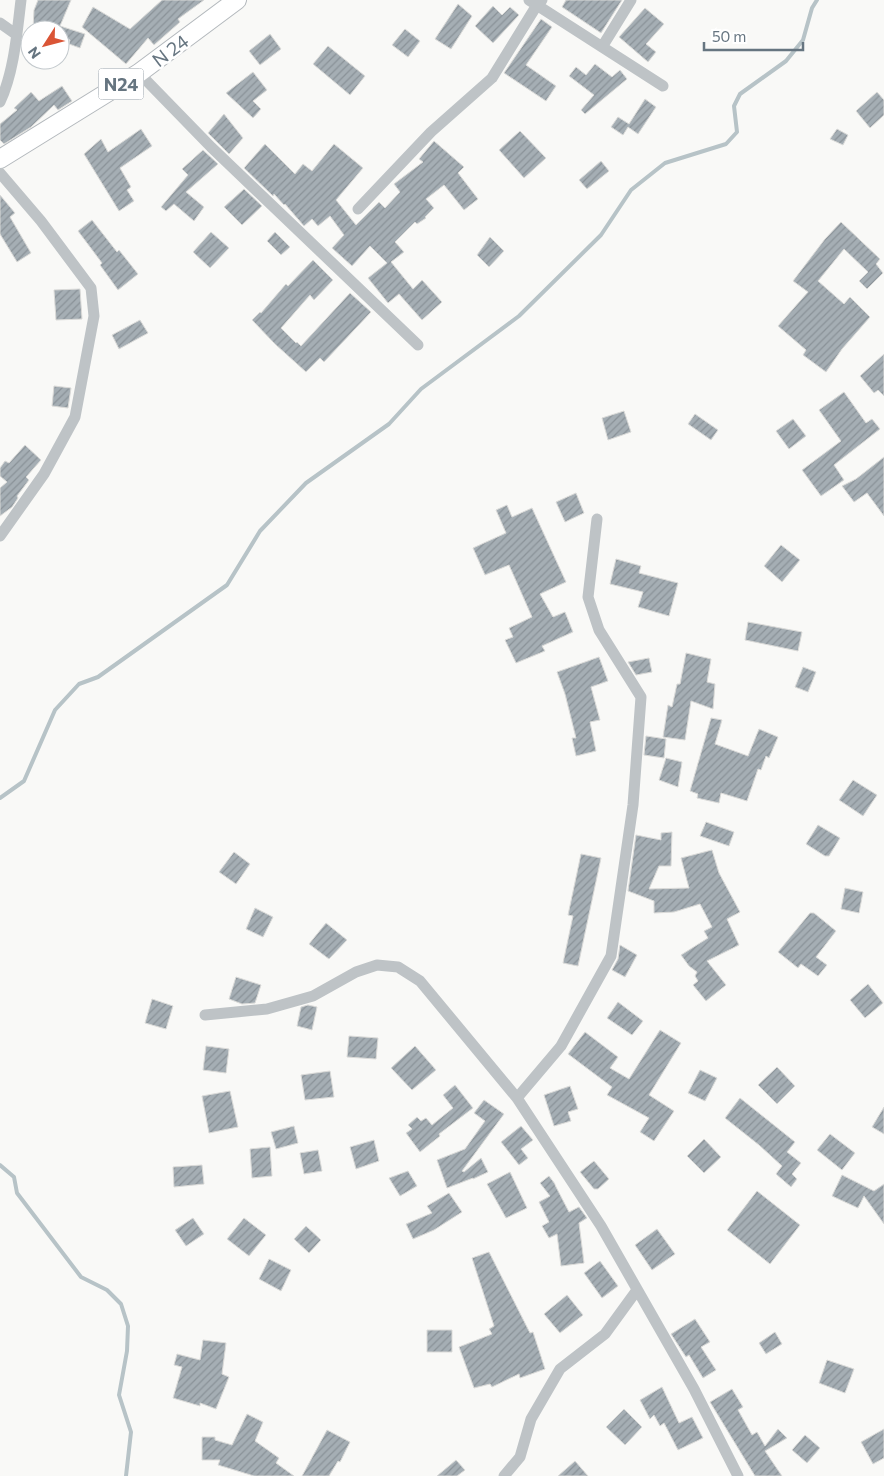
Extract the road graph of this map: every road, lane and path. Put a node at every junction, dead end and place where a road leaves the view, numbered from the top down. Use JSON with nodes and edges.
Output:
{"nodes":[{"id":1,"x":21,"y":0,"type":"edge"},
{"id":2,"x":631,"y":0,"type":"edge"},
{"id":3,"x":234,"y":1,"type":"edge"},
{"id":4,"x":536,"y":2,"type":"edge"},
{"id":5,"x":0,"y":23,"type":"edge"},
{"id":6,"x":17,"y":35,"type":"junction"},
{"id":7,"x":602,"y":47,"type":"junction"},
{"id":8,"x":139,"y":73,"type":"junction"},
{"id":9,"x":663,"y":86,"type":"dead end"},
{"id":10,"x":0,"y":102,"type":"edge"},
{"id":11,"x":0,"y":159,"type":"edge"},
{"id":12,"x":0,"y":173,"type":"edge"},
{"id":13,"x":358,"y":209,"type":"dead end"},
{"id":14,"x":418,"y":344,"type":"dead end"},
{"id":15,"x":597,"y":520,"type":"dead end"},
{"id":16,"x":0,"y":536,"type":"edge"},
{"id":17,"x":205,"y":1015,"type":"dead end"},
{"id":18,"x":517,"y":1098,"type":"junction"},
{"id":19,"x":637,"y":1290,"type":"junction"},
{"id":20,"x":504,"y":1476,"type":"edge"},
{"id":21,"x":738,"y":1476,"type":"edge"}],
"edges":[{"from":1,"to":6,"type":"street"},
{"from":2,"to":7,"type":"street"},
{"from":3,"to":8,"type":"main road","name":"N 24","number":"N24"},
{"from":4,"to":7,"type":"street"},
{"from":4,"to":13,"type":"street"},
{"from":5,"to":6,"type":"street"},
{"from":6,"to":10,"type":"street"},
{"from":7,"to":9,"type":"street"},
{"from":8,"to":11,"type":"main road","name":"N 24","number":"N24"},
{"from":8,"to":14,"type":"street"},
{"from":12,"to":16,"type":"street"},
{"from":15,"to":18,"type":"street"},
{"from":17,"to":18,"type":"street"},
{"from":18,"to":19,"type":"street"},
{"from":19,"to":20,"type":"street"},
{"from":19,"to":21,"type":"street"}]}
